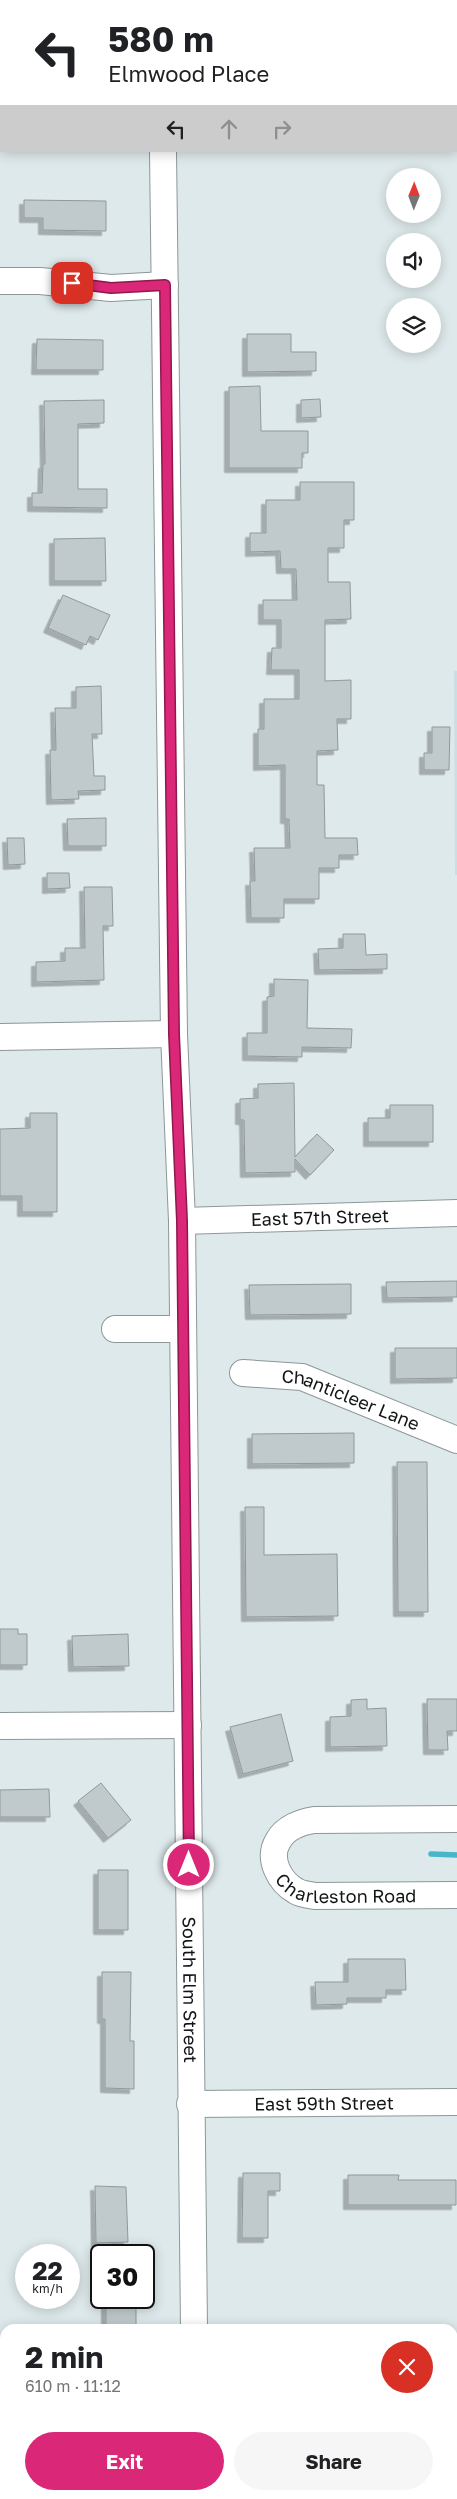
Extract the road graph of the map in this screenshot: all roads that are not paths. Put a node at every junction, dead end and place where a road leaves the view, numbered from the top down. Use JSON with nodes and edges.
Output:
{"nodes":[{"id":1,"x":163,"y":152,"type":"edge"},
{"id":2,"x":0,"y":281,"type":"edge"},
{"id":3,"x":165,"y":285,"type":"junction"},
{"id":4,"x":174,"y":1034,"type":"junction"},
{"id":5,"x":0,"y":1037,"type":"edge"},
{"id":6,"x":457,"y":1214,"type":"edge"},
{"id":7,"x":182,"y":1221,"type":"junction"},
{"id":8,"x":116,"y":1329,"type":"dead end"},
{"id":9,"x":183,"y":1329,"type":"junction"},
{"id":10,"x":243,"y":1373,"type":"dead end"},
{"id":11,"x":457,"y":1440,"type":"edge"},
{"id":12,"x":188,"y":1725,"type":"junction"},
{"id":13,"x":0,"y":1726,"type":"edge"},
{"id":14,"x":457,"y":1819,"type":"edge"},
{"id":15,"x":457,"y":1894,"type":"edge"},
{"id":16,"x":457,"y":2102,"type":"edge"},
{"id":17,"x":190,"y":2104,"type":"junction"},
{"id":18,"x":194,"y":2324,"type":"edge"}],
"edges":[{"from":1,"to":3,"type":"street","name":"South Elm Street"},
{"from":2,"to":3,"type":"street"},
{"from":3,"to":4,"type":"street","name":"South Elm Street"},
{"from":4,"to":5,"type":"street"},
{"from":4,"to":7,"type":"street","name":"South Elm Street"},
{"from":6,"to":7,"type":"street","name":"East 57th Street"},
{"from":7,"to":9,"type":"street","name":"South Elm Street"},
{"from":8,"to":9,"type":"street"},
{"from":9,"to":12,"type":"street","name":"South Elm Street"},
{"from":10,"to":11,"type":"street","name":"Chanticleer Lane"},
{"from":12,"to":13,"type":"street"},
{"from":12,"to":17,"type":"street","name":"South Elm Street"},
{"from":14,"to":15,"type":"street","name":"Charleston Road"},
{"from":16,"to":17,"type":"street","name":"East 59th Street"},
{"from":17,"to":18,"type":"street","name":"South Elm Street"}]}
